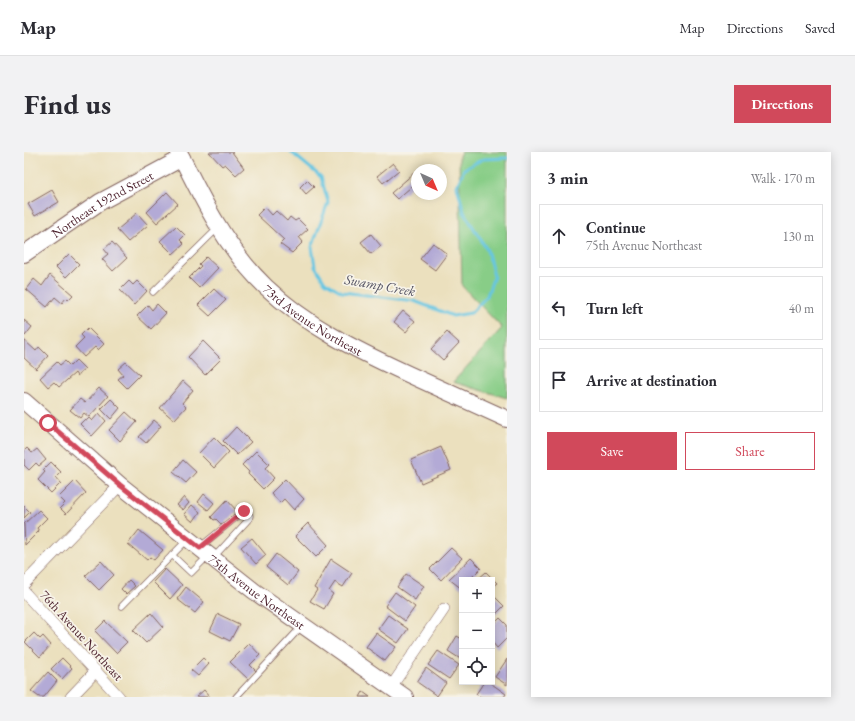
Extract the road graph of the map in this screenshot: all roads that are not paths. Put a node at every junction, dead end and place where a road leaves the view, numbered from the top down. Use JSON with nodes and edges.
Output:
{"nodes":[{"id":1,"x":180,"y":155,"type":"edge"},
{"id":2,"x":219,"y":226,"type":"junction"},
{"id":3,"x":24,"y":254,"type":"edge"},
{"id":4,"x":153,"y":292,"type":"dead end"},
{"id":5,"x":24,"y":401,"type":"edge"},
{"id":6,"x":507,"y":420,"type":"edge"},
{"id":7,"x":120,"y":485,"type":"junction"},
{"id":8,"x":202,"y":550,"type":"junction"},
{"id":9,"x":172,"y":555,"type":"junction"},
{"id":10,"x":24,"y":584,"type":"edge"},
{"id":11,"x":24,"y":592,"type":"edge"},
{"id":12,"x":122,"y":606,"type":"dead end"},
{"id":13,"x":444,"y":609,"type":"dead end"},
{"id":14,"x":302,"y":626,"type":"junction"},
{"id":15,"x":96,"y":671,"type":"junction"},
{"id":16,"x":391,"y":687,"type":"junction"},
{"id":17,"x":71,"y":697,"type":"edge"},
{"id":18,"x":119,"y":697,"type":"edge"},
{"id":19,"x":236,"y":697,"type":"edge"},
{"id":20,"x":405,"y":697,"type":"edge"}],
"edges":[{"from":1,"to":2,"type":"street","name":"73rd Avenue Northeast"},
{"from":1,"to":3,"type":"street","name":"Northeast 192nd Street"},
{"from":2,"to":4,"type":"lane"},
{"from":2,"to":6,"type":"street","name":"73rd Avenue Northeast"},
{"from":5,"to":7,"type":"street","name":"75th Avenue Northeast"},
{"from":7,"to":8,"type":"street","name":"75th Avenue Northeast"},
{"from":7,"to":10,"type":"street"},
{"from":8,"to":8,"type":"lane"},
{"from":8,"to":9,"type":"lane"},
{"from":8,"to":9,"type":"lane"},
{"from":8,"to":14,"type":"street","name":"75th Avenue Northeast"},
{"from":9,"to":12,"type":"lane"},
{"from":11,"to":15,"type":"street","name":"76th Avenue Northeast"},
{"from":13,"to":16,"type":"street"},
{"from":14,"to":16,"type":"street","name":"75th Avenue Northeast"},
{"from":14,"to":19,"type":"lane"},
{"from":15,"to":17,"type":"street"},
{"from":15,"to":18,"type":"street","name":"76th Avenue Northeast"},
{"from":16,"to":20,"type":"street","name":"75th Avenue Northeast"}]}
